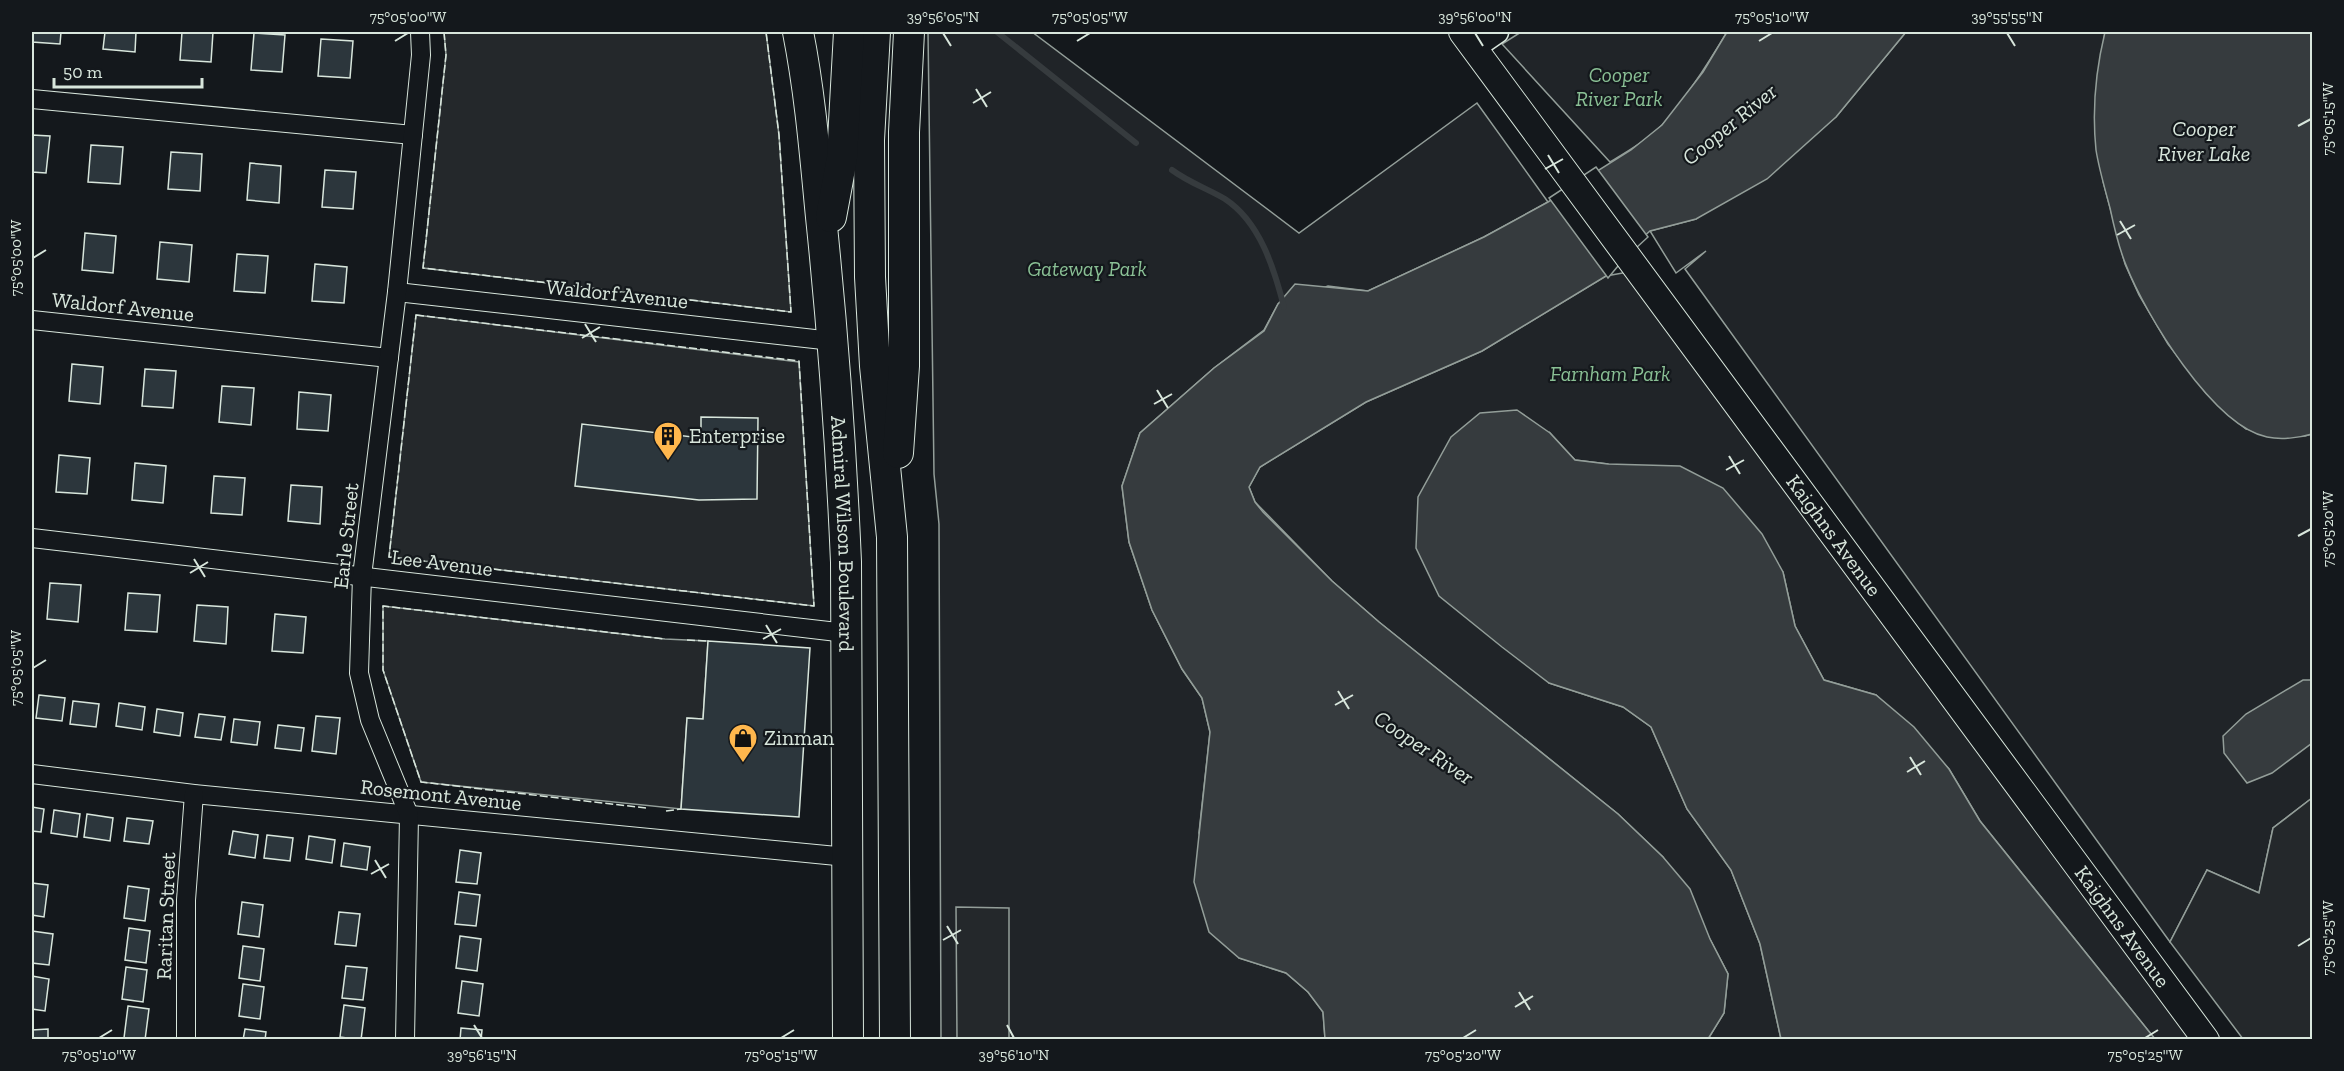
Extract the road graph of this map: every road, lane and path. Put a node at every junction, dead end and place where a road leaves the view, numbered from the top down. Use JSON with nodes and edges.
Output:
{"nodes":[{"id":1,"x":420,"y":32,"type":"edge"},
{"id":2,"x":798,"y":32,"type":"edge"},
{"id":3,"x":849,"y":32,"type":"edge"},
{"id":4,"x":875,"y":32,"type":"edge"},
{"id":5,"x":909,"y":32,"type":"edge"},
{"id":6,"x":1497,"y":32,"type":"edge"},
{"id":7,"x":1468,"y":40,"type":"edge"},
{"id":8,"x":32,"y":99,"type":"edge"},
{"id":9,"x":413,"y":135,"type":"junction"},
{"id":10,"x":825,"y":253,"type":"junction"},
{"id":11,"x":397,"y":292,"type":"junction"},
{"id":12,"x":32,"y":320,"type":"edge"},
{"id":13,"x":832,"y":341,"type":"junction"},
{"id":14,"x":389,"y":358,"type":"junction"},
{"id":15,"x":892,"y":537,"type":"junction"},
{"id":16,"x":32,"y":538,"type":"edge"},
{"id":17,"x":363,"y":576,"type":"junction"},
{"id":18,"x":846,"y":633,"type":"junction"},
{"id":19,"x":32,"y":774,"type":"edge"},
{"id":20,"x":194,"y":794,"type":"junction"},
{"id":21,"x":409,"y":815,"type":"junction"},
{"id":22,"x":847,"y":858,"type":"junction"},
{"id":23,"x":405,"y":1039,"type":"edge"},
{"id":24,"x":186,"y":1040,"type":"edge"},
{"id":25,"x":848,"y":1040,"type":"edge"},
{"id":26,"x":895,"y":1040,"type":"edge"},
{"id":27,"x":2206,"y":1040,"type":"edge"}],
"edges":[{"from":1,"to":9,"type":"street","name":"Earle Street"},
{"from":2,"to":10,"type":"highway","name":"Admiral Wilson Boulevard"},
{"from":3,"to":10,"type":"highway"},
{"from":4,"to":15,"type":"highway","name":"Admiral Wilson Boulevard"},
{"from":5,"to":15,"type":"highway"},
{"from":6,"to":7,"type":"street"},
{"from":7,"to":27,"type":"main road","name":"Kaighns Avenue"},
{"from":8,"to":9,"type":"street"},
{"from":9,"to":11,"type":"street","name":"Earle Street"},
{"from":10,"to":13,"type":"highway","name":"Admiral Wilson Boulevard"},
{"from":11,"to":13,"type":"street","name":"Waldorf Avenue"},
{"from":11,"to":14,"type":"street","name":"Earle Street"},
{"from":12,"to":14,"type":"street","name":"Waldorf Avenue"},
{"from":13,"to":18,"type":"highway","name":"Admiral Wilson Boulevard"},
{"from":14,"to":17,"type":"street","name":"Earle Street"},
{"from":15,"to":26,"type":"highway","name":"Admiral Wilson Boulevard"},
{"from":16,"to":17,"type":"street","name":"Lee Avenue"},
{"from":17,"to":18,"type":"street","name":"Lee Avenue"},
{"from":17,"to":21,"type":"street","name":"Earle Street"},
{"from":18,"to":22,"type":"highway","name":"Admiral Wilson Boulevard"},
{"from":19,"to":20,"type":"street","name":"Rosemont Avenue"},
{"from":20,"to":21,"type":"street","name":"Rosemont Avenue"},
{"from":20,"to":24,"type":"street","name":"Raritan Street"},
{"from":21,"to":22,"type":"street","name":"Rosemont Avenue"},
{"from":21,"to":23,"type":"street","name":"Earle Street"},
{"from":22,"to":25,"type":"highway","name":"Admiral Wilson Boulevard"}]}
